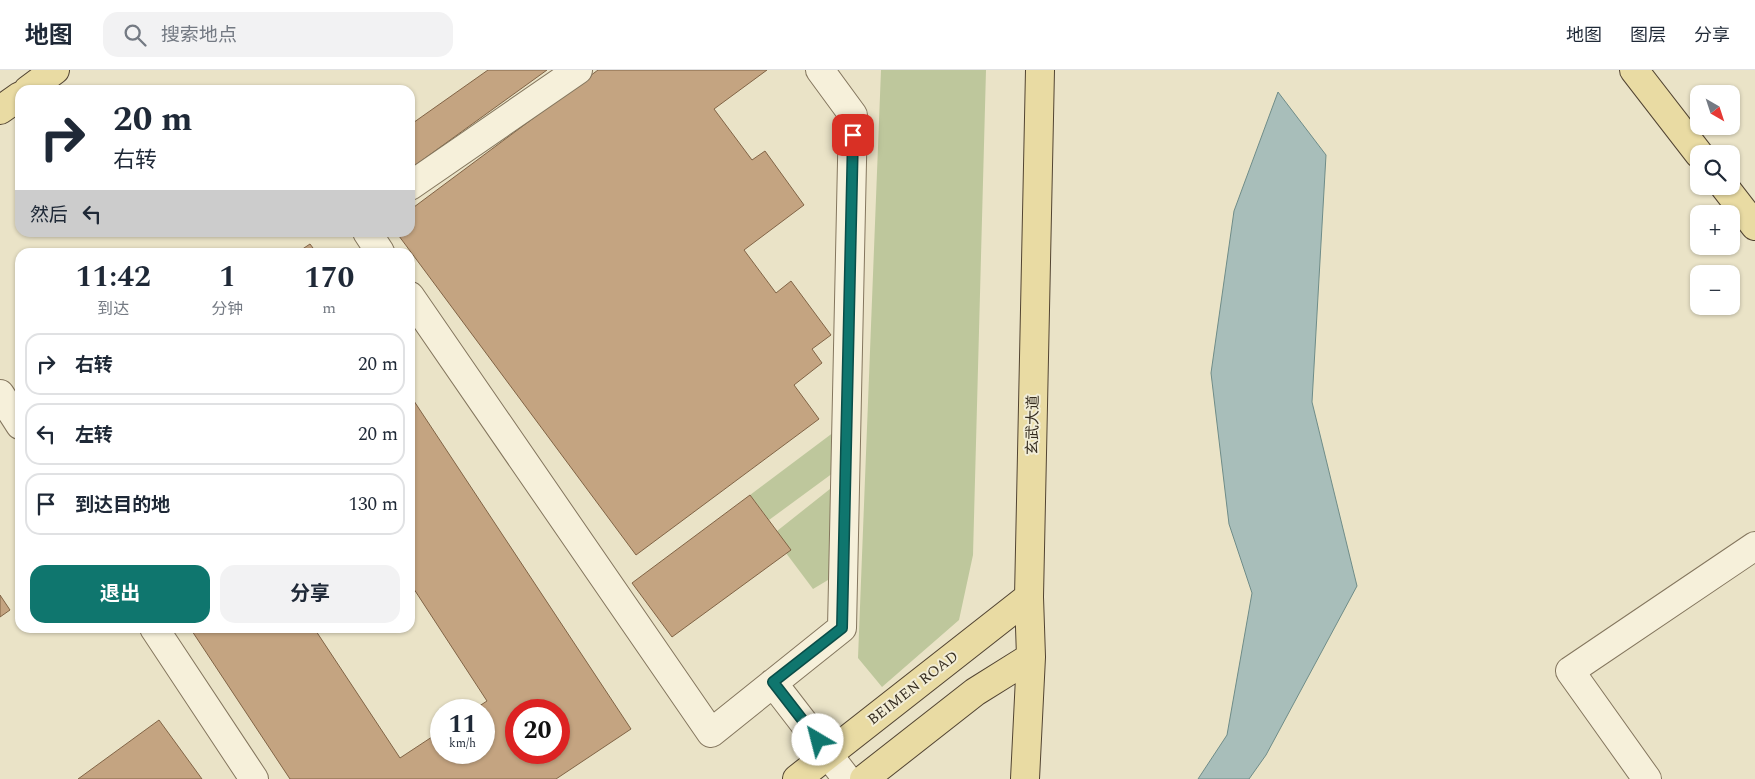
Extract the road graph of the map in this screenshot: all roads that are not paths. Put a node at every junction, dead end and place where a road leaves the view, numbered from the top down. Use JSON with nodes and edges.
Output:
{"nodes":[{"id":1,"x":55,"y":70,"type":"edge"},
{"id":2,"x":578,"y":70,"type":"edge"},
{"id":3,"x":820,"y":70,"type":"edge"},
{"id":4,"x":1040,"y":70,"type":"edge"},
{"id":5,"x":1634,"y":70,"type":"edge"},
{"id":6,"x":35,"y":85,"type":"edge"},
{"id":7,"x":15,"y":100,"type":"edge"},
{"id":8,"x":0,"y":110,"type":"edge"},
{"id":9,"x":1692,"y":145,"type":"edge"},
{"id":10,"x":415,"y":183,"type":"edge"},
{"id":11,"x":1731,"y":195,"type":"edge"},
{"id":12,"x":1755,"y":226,"type":"edge"},
{"id":13,"x":370,"y":237,"type":"edge"},
{"id":14,"x":377,"y":248,"type":"edge"},
{"id":15,"x":415,"y":303,"type":"edge"},
{"id":16,"x":0,"y":394,"type":"edge"},
{"id":17,"x":15,"y":417,"type":"edge"},
{"id":18,"x":1755,"y":546,"type":"edge"},
{"id":19,"x":1029,"y":597,"type":"junction"},
{"id":20,"x":157,"y":633,"type":"edge"},
{"id":21,"x":1031,"y":657,"type":"junction"},
{"id":22,"x":773,"y":682,"type":"junction"},
{"id":23,"x":828,"y":754,"type":"junction"},
{"id":24,"x":254,"y":779,"type":"edge"},
{"id":25,"x":797,"y":779,"type":"edge"},
{"id":26,"x":847,"y":779,"type":"edge"},
{"id":27,"x":864,"y":779,"type":"edge"},
{"id":28,"x":1025,"y":779,"type":"edge"},
{"id":29,"x":1647,"y":779,"type":"edge"}],
"edges":[{"from":1,"to":6,"type":"main road"},
{"from":2,"to":10,"type":"street"},
{"from":3,"to":22,"type":"street"},
{"from":4,"to":19,"type":"main road","name":"玄武大道"},
{"from":5,"to":9,"type":"main road"},
{"from":7,"to":8,"type":"main road"},
{"from":11,"to":12,"type":"main road"},
{"from":13,"to":14,"type":"street"},
{"from":15,"to":22,"type":"street"},
{"from":16,"to":17,"type":"street"},
{"from":18,"to":29,"type":"street"},
{"from":19,"to":21,"type":"main road","name":"玄武大道"},
{"from":19,"to":23,"type":"main road","name":"BEIMEN ROAD"},
{"from":20,"to":24,"type":"street"},
{"from":21,"to":27,"type":"main road"},
{"from":21,"to":28,"type":"main road","name":"玄武大道"},
{"from":22,"to":23,"type":"street"},
{"from":23,"to":25,"type":"main road","name":"BEIMEN ROAD"},
{"from":23,"to":26,"type":"street"}]}
